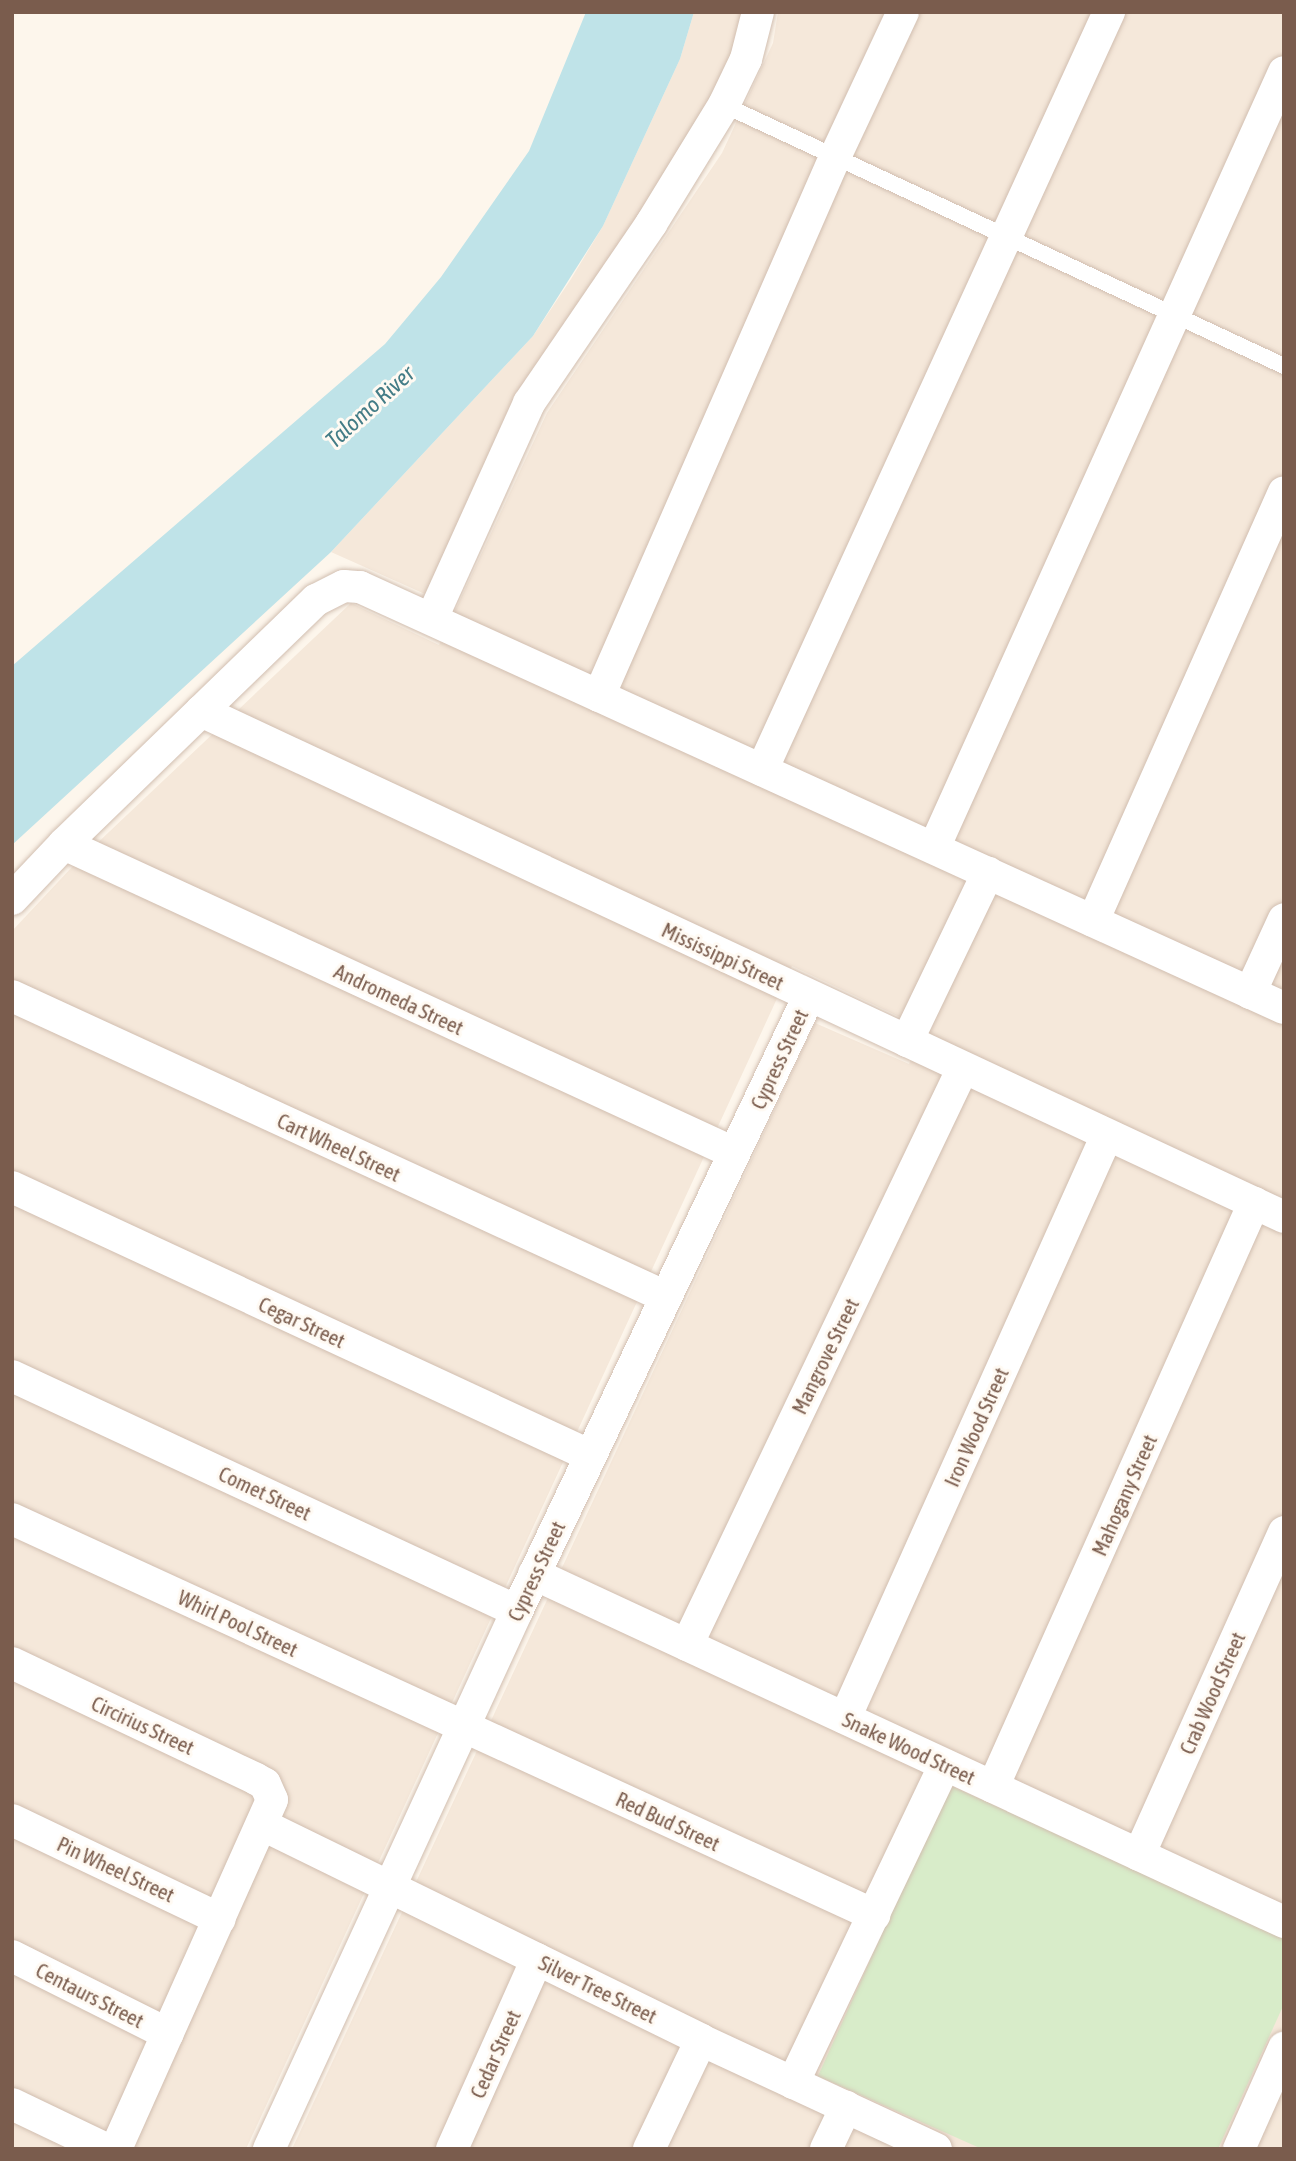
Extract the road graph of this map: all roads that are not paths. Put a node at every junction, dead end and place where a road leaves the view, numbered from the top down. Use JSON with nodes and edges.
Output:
{"nodes":[{"id":1,"x":758,"y":12,"type":"edge"},
{"id":2,"x":904,"y":12,"type":"edge"},
{"id":3,"x":1109,"y":12,"type":"edge"},
{"id":4,"x":1284,"y":72,"type":"edge"},
{"id":5,"x":724,"y":105,"type":"junction"},
{"id":6,"x":835,"y":158,"type":"junction"},
{"id":7,"x":1006,"y":237,"type":"junction"},
{"id":8,"x":1174,"y":315,"type":"junction"},
{"id":9,"x":1284,"y":366,"type":"edge"},
{"id":10,"x":1284,"y":493,"type":"edge"},
{"id":11,"x":432,"y":618,"type":"junction"},
{"id":12,"x":599,"y":696,"type":"junction"},
{"id":13,"x":201,"y":711,"type":"junction"},
{"id":14,"x":762,"y":770,"type":"junction"},
{"id":15,"x":64,"y":844,"type":"junction"},
{"id":16,"x":933,"y":848,"type":"junction"},
{"id":17,"x":988,"y":873,"type":"junction"},
{"id":18,"x":12,"y":899,"type":"edge"},
{"id":19,"x":1284,"y":919,"type":"edge"},
{"id":20,"x":1093,"y":921,"type":"junction"},
{"id":21,"x":1250,"y":993,"type":"junction"},
{"id":22,"x":12,"y":996,"type":"edge"},
{"id":23,"x":809,"y":996,"type":"junction"},
{"id":24,"x":1284,"y":1008,"type":"edge"},
{"id":25,"x":907,"y":1041,"type":"junction"},
{"id":26,"x":963,"y":1068,"type":"junction"},
{"id":27,"x":1107,"y":1135,"type":"junction"},
{"id":28,"x":734,"y":1153,"type":"junction"},
{"id":29,"x":12,"y":1187,"type":"edge"},
{"id":30,"x":1254,"y":1203,"type":"junction"},
{"id":31,"x":1284,"y":1217,"type":"edge"},
{"id":32,"x":666,"y":1297,"type":"junction"},
{"id":33,"x":12,"y":1376,"type":"edge"},
{"id":34,"x":591,"y":1456,"type":"junction"},
{"id":35,"x":12,"y":1519,"type":"edge"},
{"id":36,"x":1284,"y":1532,"type":"edge"},
{"id":37,"x":534,"y":1574,"type":"junction"},
{"id":38,"x":517,"y":1611,"type":"junction"},
{"id":39,"x":687,"y":1645,"type":"junction"},
{"id":40,"x":12,"y":1663,"type":"edge"},
{"id":41,"x":845,"y":1718,"type":"junction"},
{"id":42,"x":463,"y":1727,"type":"junction"},
{"id":43,"x":945,"y":1765,"type":"junction"},
{"id":44,"x":993,"y":1787,"type":"junction"},
{"id":45,"x":12,"y":1820,"type":"edge"},
{"id":46,"x":262,"y":1825,"type":"junction"},
{"id":47,"x":1139,"y":1855,"type":"junction"},
{"id":48,"x":390,"y":1887,"type":"junction"},
{"id":49,"x":874,"y":1915,"type":"junction"},
{"id":50,"x":220,"y":1919,"type":"junction"},
{"id":51,"x":1284,"y":1922,"type":"edge"},
{"id":52,"x":12,"y":1956,"type":"edge"},
{"id":53,"x":537,"y":1959,"type":"junction"},
{"id":54,"x":168,"y":2034,"type":"junction"},
{"id":55,"x":701,"y":2040,"type":"junction"},
{"id":56,"x":1284,"y":2048,"type":"edge"},
{"id":57,"x":793,"y":2083,"type":"junction"},
{"id":58,"x":12,"y":2104,"type":"edge"},
{"id":59,"x":1272,"y":2104,"type":"edge"},
{"id":60,"x":846,"y":2107,"type":"junction"},
{"id":61,"x":106,"y":2149,"type":"edge"},
{"id":62,"x":116,"y":2149,"type":"edge"},
{"id":63,"x":269,"y":2149,"type":"edge"},
{"id":64,"x":452,"y":2149,"type":"edge"},
{"id":65,"x":649,"y":2149,"type":"edge"},
{"id":66,"x":826,"y":2149,"type":"edge"},
{"id":67,"x":936,"y":2149,"type":"edge"},
{"id":68,"x":1239,"y":2149,"type":"edge"}],
"edges":[{"from":1,"to":5,"type":"street"},
{"from":2,"to":6,"type":"street"},
{"from":3,"to":7,"type":"street"},
{"from":4,"to":8,"type":"street"},
{"from":5,"to":6,"type":"lane"},
{"from":5,"to":11,"type":"street"},
{"from":6,"to":7,"type":"lane"},
{"from":6,"to":12,"type":"street"},
{"from":7,"to":8,"type":"lane"},
{"from":7,"to":14,"type":"street"},
{"from":8,"to":9,"type":"lane"},
{"from":8,"to":16,"type":"street"},
{"from":10,"to":20,"type":"street"},
{"from":11,"to":12,"type":"street"},
{"from":11,"to":13,"type":"street"},
{"from":12,"to":14,"type":"street"},
{"from":13,"to":15,"type":"street"},
{"from":13,"to":23,"type":"street","name":"Mississippi Street"},
{"from":14,"to":16,"type":"street"},
{"from":15,"to":18,"type":"street"},
{"from":15,"to":28,"type":"street","name":"Andromeda Street"},
{"from":16,"to":17,"type":"street"},
{"from":17,"to":20,"type":"street"},
{"from":17,"to":25,"type":"street"},
{"from":19,"to":21,"type":"street"},
{"from":20,"to":21,"type":"street"},
{"from":21,"to":24,"type":"street"},
{"from":22,"to":32,"type":"street","name":"Cart Wheel Street"},
{"from":23,"to":25,"type":"street","name":"Mississippi Street"},
{"from":23,"to":28,"type":"street","name":"Cypress Street"},
{"from":25,"to":26,"type":"street","name":"Mississippi Street"},
{"from":26,"to":27,"type":"street","name":"Mississippi Street"},
{"from":26,"to":39,"type":"street","name":"Mangrove Street"},
{"from":27,"to":30,"type":"street","name":"Mississippi Street"},
{"from":27,"to":41,"type":"street","name":"Iron Wood Street"},
{"from":28,"to":32,"type":"street","name":"Cypress Street"},
{"from":29,"to":34,"type":"street","name":"Cegar Street"},
{"from":30,"to":31,"type":"street","name":"Mississippi Street"},
{"from":30,"to":44,"type":"street","name":"Mahogany Street"},
{"from":32,"to":34,"type":"street","name":"Cypress Street"},
{"from":33,"to":38,"type":"street","name":"Comet Street"},
{"from":34,"to":37,"type":"street","name":"Cypress Street"},
{"from":35,"to":42,"type":"street","name":"Whirl Pool Street"},
{"from":36,"to":47,"type":"street","name":"Crab Wood Street"},
{"from":37,"to":38,"type":"street","name":"Cypress Street"},
{"from":37,"to":39,"type":"street","name":"Snake Wood Street"},
{"from":38,"to":42,"type":"street","name":"Cypress Street"},
{"from":39,"to":41,"type":"street","name":"Snake Wood Street"},
{"from":40,"to":46,"type":"street","name":"Circirius Street"},
{"from":41,"to":43,"type":"street","name":"Snake Wood Street"},
{"from":42,"to":48,"type":"street","name":"Cypress Street"},
{"from":42,"to":49,"type":"street","name":"Red Bud Street"},
{"from":43,"to":44,"type":"street","name":"Snake Wood Street"},
{"from":43,"to":49,"type":"street"},
{"from":44,"to":47,"type":"street","name":"Snake Wood Street"},
{"from":45,"to":50,"type":"street","name":"Pin Wheel Street"},
{"from":46,"to":48,"type":"street","name":"Silver Tree Street"},
{"from":46,"to":50,"type":"street"},
{"from":47,"to":51,"type":"street","name":"Snake Wood Street"},
{"from":48,"to":53,"type":"street","name":"Silver Tree Street"},
{"from":48,"to":63,"type":"street","name":"Cypress Street"},
{"from":49,"to":57,"type":"street"},
{"from":50,"to":54,"type":"street"},
{"from":52,"to":54,"type":"street","name":"Centaurs Street"},
{"from":53,"to":55,"type":"street","name":"Silver Tree Street"},
{"from":53,"to":64,"type":"street","name":"Cedar Street"},
{"from":54,"to":62,"type":"street"},
{"from":55,"to":57,"type":"street","name":"Silver Tree Street"},
{"from":55,"to":65,"type":"street"},
{"from":56,"to":59,"type":"street"},
{"from":57,"to":60,"type":"street","name":"Silver Tree Street"},
{"from":58,"to":61,"type":"street"},
{"from":59,"to":68,"type":"street"},
{"from":60,"to":66,"type":"street"},
{"from":60,"to":67,"type":"street","name":"Silver Tree Street"}]}
